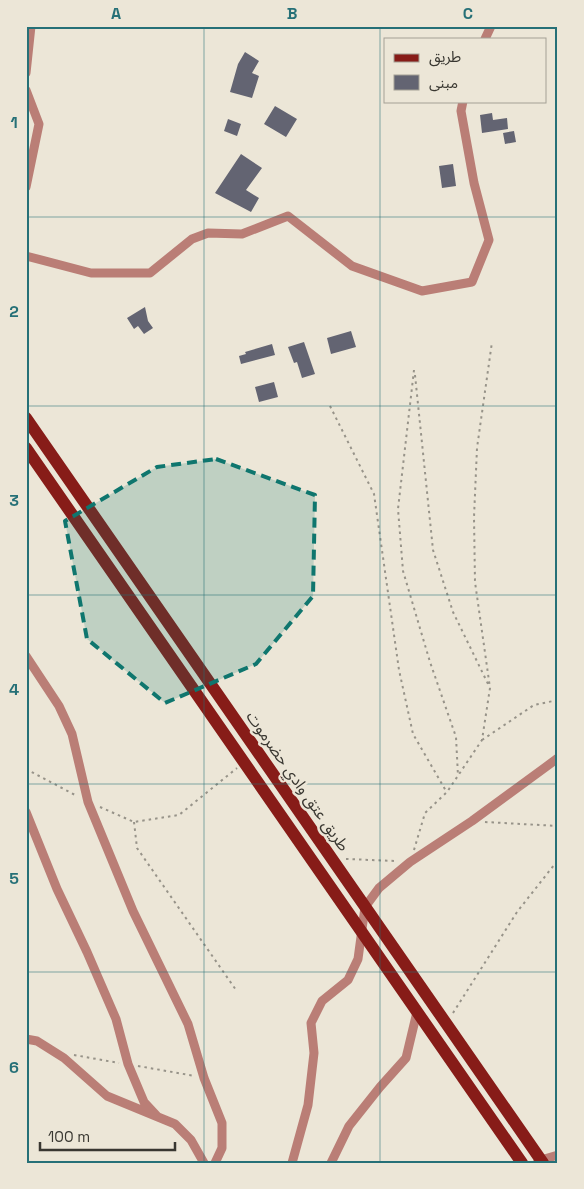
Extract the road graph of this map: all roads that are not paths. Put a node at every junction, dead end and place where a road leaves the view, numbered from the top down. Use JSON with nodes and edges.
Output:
{"nodes":[{"id":1,"x":31,"y":26,"type":"edge"},
{"id":2,"x":491,"y":26,"type":"edge"},
{"id":3,"x":485,"y":38,"type":"edge"},
{"id":4,"x":26,"y":73,"type":"edge"},
{"id":5,"x":26,"y":90,"type":"edge"},
{"id":6,"x":463,"y":102,"type":"edge"},
{"id":7,"x":26,"y":187,"type":"edge"},
{"id":8,"x":26,"y":256,"type":"edge"},
{"id":9,"x":26,"y":418,"type":"edge"},
{"id":10,"x":26,"y":449,"type":"edge"},
{"id":11,"x":26,"y":656,"type":"edge"},
{"id":12,"x":558,"y":758,"type":"edge"},
{"id":13,"x":26,"y":812,"type":"edge"},
{"id":14,"x":365,"y":907,"type":"junction"},
{"id":15,"x":362,"y":931,"type":"junction"},
{"id":16,"x":417,"y":1012,"type":"junction"},
{"id":17,"x":26,"y":1040,"type":"edge"},
{"id":18,"x":158,"y":1116,"type":"junction"},
{"id":19,"x":510,"y":1116,"type":"junction"},
{"id":20,"x":496,"y":1125,"type":"junction"},
{"id":21,"x":558,"y":1154,"type":"edge"},
{"id":22,"x":540,"y":1162,"type":"edge"},
{"id":23,"x":204,"y":1163,"type":"edge"},
{"id":24,"x":215,"y":1163,"type":"edge"},
{"id":25,"x":292,"y":1163,"type":"edge"},
{"id":26,"x":331,"y":1163,"type":"edge"},
{"id":27,"x":522,"y":1163,"type":"edge"}],
"edges":[{"from":1,"to":4,"type":"street"},
{"from":2,"to":3,"type":"street"},
{"from":5,"to":7,"type":"street"},
{"from":6,"to":8,"type":"street"},
{"from":9,"to":14,"type":"main road","name":"طريق عتق وادي حضرموت"},
{"from":10,"to":15,"type":"main road","name":"طريق عتق وادي حضرموت"},
{"from":11,"to":24,"type":"street"},
{"from":12,"to":14,"type":"street"},
{"from":13,"to":18,"type":"street"},
{"from":14,"to":15,"type":"street"},
{"from":14,"to":19,"type":"main road","name":"طريق عتق وادي حضرموت"},
{"from":15,"to":16,"type":"main road","name":"طريق عتق وادي حضرموت"},
{"from":15,"to":25,"type":"street"},
{"from":16,"to":20,"type":"main road","name":"طريق عتق وادي حضرموت"},
{"from":16,"to":26,"type":"street"},
{"from":17,"to":18,"type":"street"},
{"from":18,"to":23,"type":"street"},
{"from":19,"to":20,"type":"main road"},
{"from":19,"to":22,"type":"main road","name":"طريق عتق وادي حضرموت"},
{"from":20,"to":27,"type":"main road","name":"طريق عتق وادي حضرموت"},
{"from":21,"to":22,"type":"street"}]}
